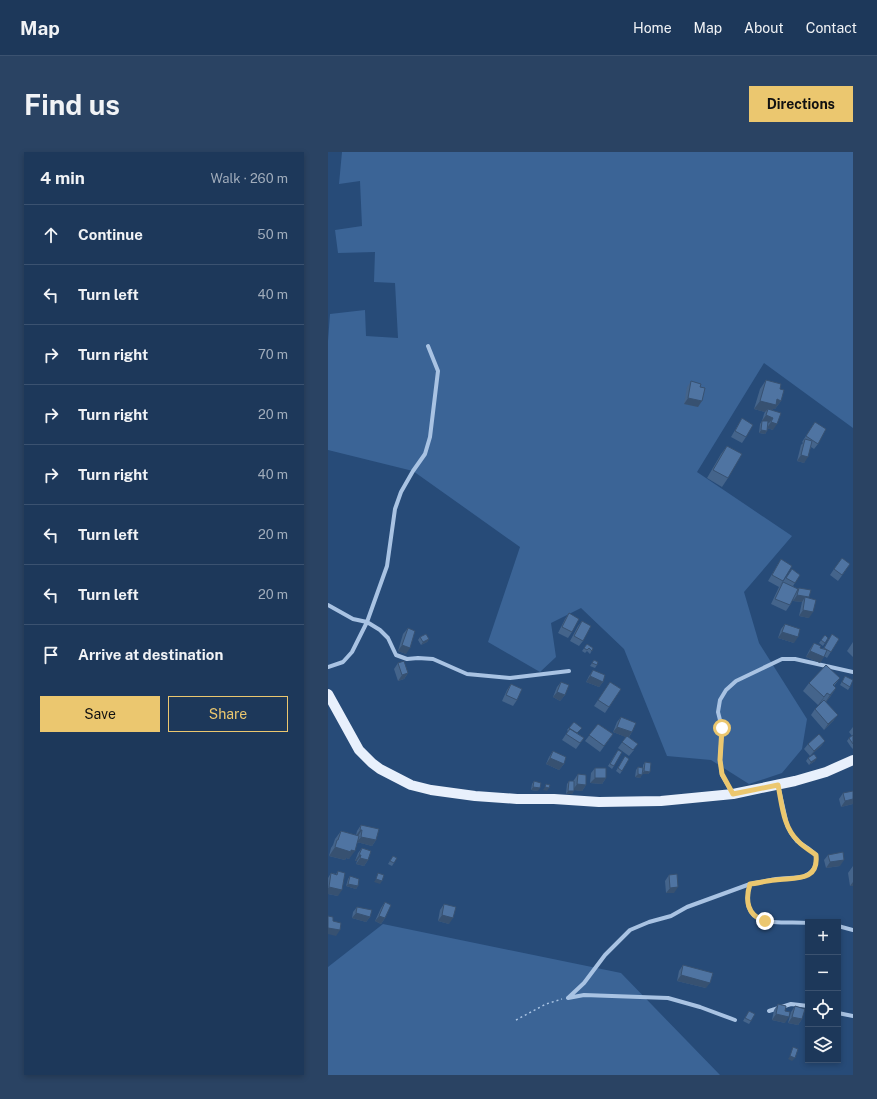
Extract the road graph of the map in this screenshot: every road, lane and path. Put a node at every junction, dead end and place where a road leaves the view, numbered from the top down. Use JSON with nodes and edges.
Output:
{"nodes":[{"id":1,"x":428,"y":346,"type":"dead end"},
{"id":2,"x":328,"y":605,"type":"edge"},
{"id":3,"x":367,"y":622,"type":"junction"},
{"id":4,"x":328,"y":667,"type":"edge"},
{"id":5,"x":569,"y":671,"type":"dead end"},
{"id":6,"x":853,"y":672,"type":"edge"},
{"id":7,"x":329,"y":696,"type":"edge"},
{"id":8,"x":853,"y":760,"type":"edge"},
{"id":9,"x":778,"y":785,"type":"junction"},
{"id":10,"x":733,"y":794,"type":"junction"},
{"id":11,"x":750,"y":884,"type":"junction"},
{"id":12,"x":805,"y":923,"type":"edge"},
{"id":13,"x":841,"y":927,"type":"edge"},
{"id":14,"x":853,"y":930,"type":"edge"},
{"id":15,"x":568,"y":998,"type":"junction"},
{"id":16,"x":805,"y":1006,"type":"edge"},
{"id":17,"x":769,"y":1012,"type":"dead end"},
{"id":18,"x":841,"y":1014,"type":"edge"},
{"id":19,"x":853,"y":1016,"type":"edge"},
{"id":20,"x":516,"y":1020,"type":"dead end"},
{"id":21,"x":735,"y":1020,"type":"dead end"}],
"edges":[{"from":1,"to":3,"type":"street"},
{"from":2,"to":3,"type":"street"},
{"from":3,"to":4,"type":"street"},
{"from":3,"to":5,"type":"street"},
{"from":6,"to":10,"type":"street"},
{"from":7,"to":10,"type":"main road"},
{"from":8,"to":9,"type":"main road"},
{"from":9,"to":10,"type":"main road"},
{"from":9,"to":11,"type":"street"},
{"from":11,"to":12,"type":"street"},
{"from":11,"to":15,"type":"street"},
{"from":13,"to":14,"type":"street"},
{"from":15,"to":20,"type":"path"},
{"from":15,"to":21,"type":"street"},
{"from":16,"to":17,"type":"street"},
{"from":18,"to":19,"type":"street"}]}
